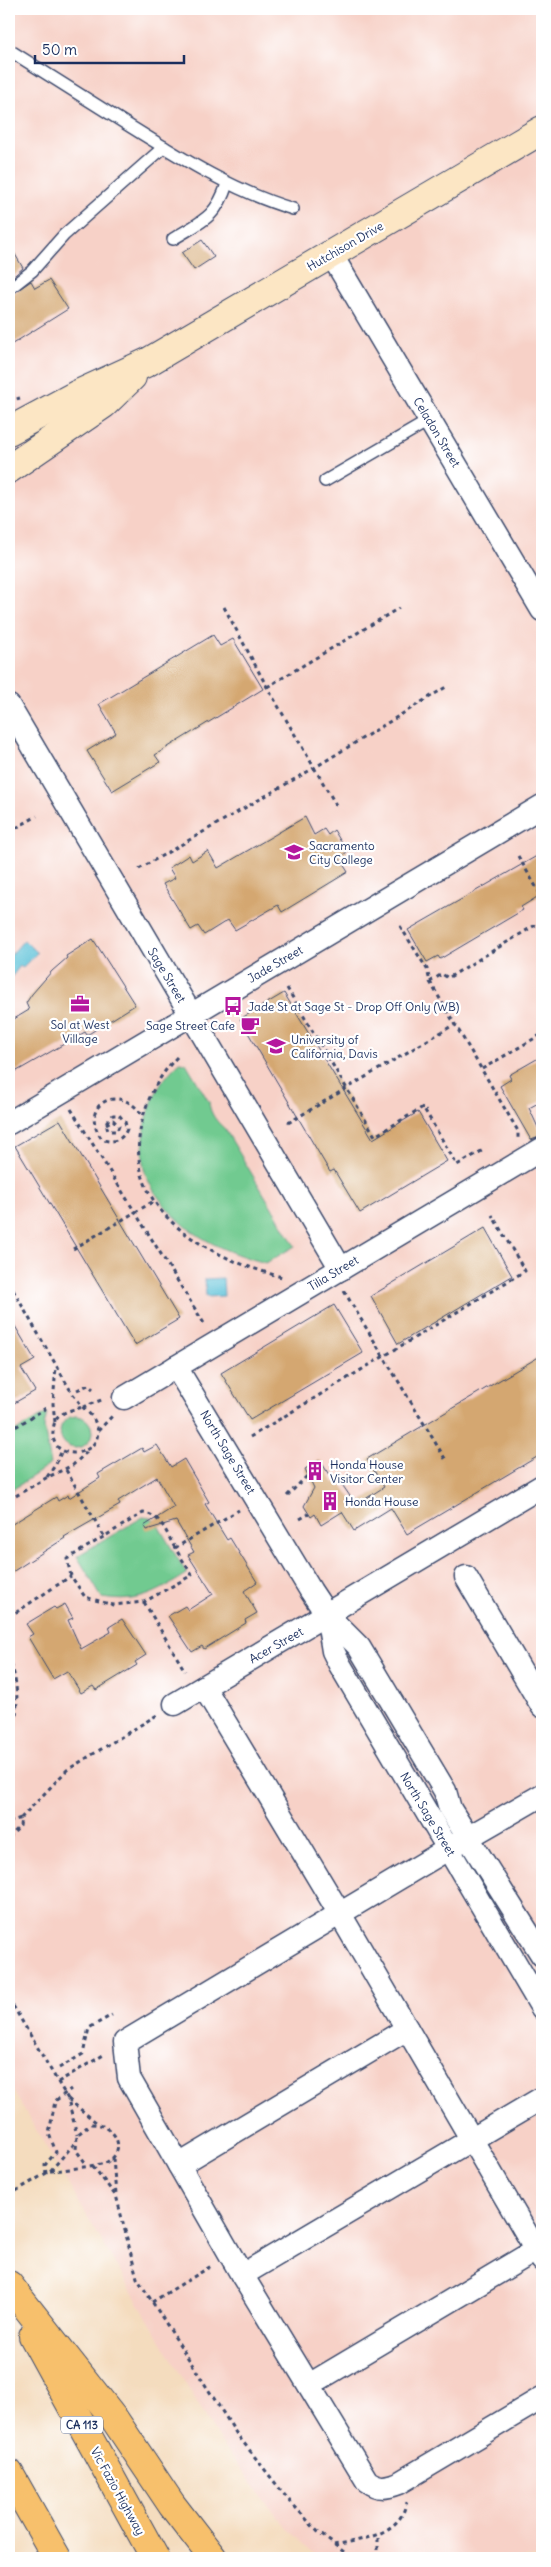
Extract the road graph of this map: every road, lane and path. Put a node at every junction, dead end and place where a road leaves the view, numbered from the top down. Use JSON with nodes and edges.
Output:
{"nodes":[{"id":1,"x":9,"y":50,"type":"edge"},
{"id":2,"x":542,"y":130,"type":"edge"},
{"id":3,"x":164,"y":147,"type":"junction"},
{"id":4,"x":227,"y":184,"type":"junction"},
{"id":5,"x":293,"y":208,"type":"dead end"},
{"id":6,"x":173,"y":239,"type":"dead end"},
{"id":7,"x":331,"y":254,"type":"junction"},
{"id":8,"x":9,"y":288,"type":"edge"},
{"id":9,"x":148,"y":362,"type":"junction"},
{"id":10,"x":430,"y":420,"type":"junction"},
{"id":11,"x":9,"y":431,"type":"edge"},
{"id":12,"x":9,"y":469,"type":"edge"},
{"id":13,"x":325,"y":482,"type":"dead end"},
{"id":14,"x":224,"y":607,"type":"dead end"},
{"id":15,"x":399,"y":608,"type":"dead end"},
{"id":16,"x":542,"y":610,"type":"edge"},
{"id":17,"x":267,"y":687,"type":"junction"},
{"id":18,"x":446,"y":687,"type":"dead end"},
{"id":19,"x":9,"y":706,"type":"edge"},
{"id":20,"x":314,"y":768,"type":"junction"},
{"id":21,"x":336,"y":805,"type":"dead end"},
{"id":22,"x":542,"y":806,"type":"edge"},
{"id":23,"x":37,"y":816,"type":"dead end"},
{"id":24,"x":9,"y":832,"type":"edge"},
{"id":25,"x":518,"y":856,"type":"dead end"},
{"id":26,"x":139,"y":869,"type":"dead end"},
{"id":27,"x":542,"y":897,"type":"edge"},
{"id":28,"x":542,"y":921,"type":"edge"},
{"id":29,"x":400,"y":926,"type":"dead end"},
{"id":30,"x":430,"y":982,"type":"junction"},
{"id":31,"x":287,"y":988,"type":"dead end"},
{"id":32,"x":191,"y":1015,"type":"junction"},
{"id":33,"x":455,"y":1024,"type":"junction"},
{"id":34,"x":542,"y":1034,"type":"edge"},
{"id":35,"x":177,"y":1057,"type":"dead end"},
{"id":36,"x":482,"y":1069,"type":"junction"},
{"id":37,"x":346,"y":1088,"type":"junction"},
{"id":38,"x":102,"y":1096,"type":"dead end"},
{"id":39,"x":103,"y":1102,"type":"junction"},
{"id":40,"x":70,"y":1108,"type":"dead end"},
{"id":41,"x":143,"y":1118,"type":"junction"},
{"id":42,"x":288,"y":1123,"type":"dead end"},
{"id":43,"x":9,"y":1124,"type":"edge"},
{"id":44,"x":106,"y":1124,"type":"dead end"},
{"id":45,"x":517,"y":1144,"type":"dead end"},
{"id":46,"x":485,"y":1149,"type":"dead end"},
{"id":47,"x":542,"y":1149,"type":"edge"},
{"id":48,"x":154,"y":1201,"type":"junction"},
{"id":49,"x":134,"y":1213,"type":"junction"},
{"id":50,"x":492,"y":1214,"type":"dead end"},
{"id":51,"x":73,"y":1250,"type":"dead end"},
{"id":52,"x":282,"y":1277,"type":"dead end"},
{"id":53,"x":342,"y":1279,"type":"junction"},
{"id":54,"x":10,"y":1286,"type":"edge"},
{"id":55,"x":205,"y":1324,"type":"dead end"},
{"id":56,"x":383,"y":1357,"type":"junction"},
{"id":57,"x":56,"y":1365,"type":"junction"},
{"id":58,"x":176,"y":1367,"type":"junction"},
{"id":59,"x":93,"y":1389,"type":"dead end"},
{"id":60,"x":77,"y":1390,"type":"dead end"},
{"id":61,"x":124,"y":1398,"type":"dead end"},
{"id":62,"x":83,"y":1407,"type":"junction"},
{"id":63,"x":46,"y":1408,"type":"dead end"},
{"id":64,"x":55,"y":1422,"type":"junction"},
{"id":65,"x":9,"y":1430,"type":"edge"},
{"id":66,"x":250,"y":1437,"type":"dead end"},
{"id":67,"x":89,"y":1449,"type":"junction"},
{"id":68,"x":62,"y":1450,"type":"junction"},
{"id":69,"x":447,"y":1462,"type":"dead end"},
{"id":70,"x":66,"y":1470,"type":"junction"},
{"id":71,"x":308,"y":1475,"type":"dead end"},
{"id":72,"x":46,"y":1478,"type":"junction"},
{"id":73,"x":542,"y":1486,"type":"edge"},
{"id":74,"x":287,"y":1496,"type":"dead end"},
{"id":75,"x":257,"y":1499,"type":"junction"},
{"id":76,"x":9,"y":1500,"type":"edge"},
{"id":77,"x":309,"y":1514,"type":"dead end"},
{"id":78,"x":300,"y":1520,"type":"dead end"},
{"id":79,"x":104,"y":1536,"type":"junction"},
{"id":80,"x":175,"y":1548,"type":"junction"},
{"id":81,"x":71,"y":1576,"type":"junction"},
{"id":82,"x":466,"y":1577,"type":"dead end"},
{"id":83,"x":144,"y":1602,"type":"junction"},
{"id":84,"x":327,"y":1615,"type":"junction"},
{"id":85,"x":9,"y":1617,"type":"edge"},
{"id":86,"x":9,"y":1656,"type":"edge"},
{"id":87,"x":184,"y":1671,"type":"dead end"},
{"id":88,"x":204,"y":1687,"type":"junction"},
{"id":89,"x":175,"y":1704,"type":"joint"},
{"id":90,"x":542,"y":1706,"type":"edge"},
{"id":91,"x":9,"y":1739,"type":"edge"},
{"id":92,"x":542,"y":1795,"type":"edge"},
{"id":93,"x":21,"y":1818,"type":"junction"},
{"id":94,"x":9,"y":1822,"type":"edge"},
{"id":95,"x":468,"y":1837,"type":"junction"},
{"id":96,"x":9,"y":1838,"type":"edge"},
{"id":97,"x":448,"y":1849,"type":"junction"},
{"id":98,"x":340,"y":1914,"type":"junction"},
{"id":99,"x":542,"y":1956,"type":"edge"},
{"id":100,"x":9,"y":2000,"type":"edge"},
{"id":101,"x":542,"y":2008,"type":"edge"},
{"id":102,"x":112,"y":2014,"type":"dead end"},
{"id":103,"x":407,"y":2029,"type":"junction"},
{"id":104,"x":125,"y":2042,"type":"junction"},
{"id":105,"x":59,"y":2068,"type":"dead end"},
{"id":106,"x":58,"y":2082,"type":"junction"},
{"id":107,"x":71,"y":2089,"type":"dead end"},
{"id":108,"x":65,"y":2094,"type":"junction"},
{"id":109,"x":542,"y":2098,"type":"edge"},
{"id":110,"x":68,"y":2099,"type":"junction"},
{"id":111,"x":98,"y":2124,"type":"junction"},
{"id":112,"x":77,"y":2135,"type":"junction"},
{"id":113,"x":472,"y":2139,"type":"junction"},
{"id":114,"x":75,"y":2143,"type":"junction"},
{"id":115,"x":113,"y":2158,"type":"junction"},
{"id":116,"x":87,"y":2165,"type":"junction"},
{"id":117,"x":178,"y":2165,"type":"junction"},
{"id":118,"x":93,"y":2166,"type":"junction"},
{"id":119,"x":50,"y":2171,"type":"junction"},
{"id":120,"x":46,"y":2174,"type":"junction"},
{"id":121,"x":9,"y":2195,"type":"edge"},
{"id":122,"x":116,"y":2195,"type":"junction"},
{"id":123,"x":230,"y":2254,"type":"junction"},
{"id":124,"x":539,"y":2255,"type":"edge"},
{"id":125,"x":242,"y":2275,"type":"junction"},
{"id":126,"x":9,"y":2285,"type":"edge"},
{"id":127,"x":9,"y":2293,"type":"edge"},
{"id":128,"x":152,"y":2302,"type":"junction"},
{"id":129,"x":309,"y":2385,"type":"junction"},
{"id":130,"x":542,"y":2398,"type":"edge"},
{"id":131,"x":9,"y":2473,"type":"edge"},
{"id":132,"x":399,"y":2483,"type":"junction"},
{"id":133,"x":378,"y":2535,"type":"junction"},
{"id":134,"x":334,"y":2545,"type":"junction"},
{"id":135,"x":57,"y":2558,"type":"edge"},
{"id":136,"x":155,"y":2558,"type":"edge"},
{"id":137,"x":213,"y":2558,"type":"edge"},
{"id":138,"x":352,"y":2558,"type":"edge"},
{"id":139,"x":378,"y":2558,"type":"edge"}],
"edges":[{"from":1,"to":3,"type":"lane"},
{"from":2,"to":7,"type":"street","name":"Hutchison Drive"},
{"from":3,"to":4,"type":"lane"},
{"from":3,"to":8,"type":"lane"},
{"from":4,"to":5,"type":"lane"},
{"from":4,"to":6,"type":"lane"},
{"from":7,"to":9,"type":"street","name":"Hutchison Drive"},
{"from":7,"to":10,"type":"street","name":"Celadon Street"},
{"from":9,"to":11,"type":"street","name":"Hutchison Drive"},
{"from":9,"to":12,"type":"street","name":"Hutchison Drive"},
{"from":10,"to":13,"type":"lane"},
{"from":10,"to":16,"type":"street","name":"Celadon Street"},
{"from":14,"to":17,"type":"path"},
{"from":15,"to":17,"type":"path"},
{"from":17,"to":20,"type":"path"},
{"from":18,"to":20,"type":"path"},
{"from":19,"to":32,"type":"street","name":"Sage Street"},
{"from":20,"to":21,"type":"path"},
{"from":20,"to":26,"type":"path"},
{"from":22,"to":32,"type":"street","name":"Jade Street"},
{"from":23,"to":24,"type":"path"},
{"from":25,"to":27,"type":"path"},
{"from":28,"to":30,"type":"path"},
{"from":29,"to":30,"type":"path"},
{"from":30,"to":33,"type":"path"},
{"from":31,"to":37,"type":"path"},
{"from":32,"to":43,"type":"street","name":"Jade Street"},
{"from":32,"to":53,"type":"street","name":"Sage Street"},
{"from":33,"to":36,"type":"path"},
{"from":33,"to":37,"type":"path"},
{"from":34,"to":36,"type":"path"},
{"from":35,"to":41,"type":"path"},
{"from":36,"to":45,"type":"path"},
{"from":37,"to":42,"type":"path"},
{"from":37,"to":46,"type":"path"},
{"from":38,"to":39,"type":"path"},
{"from":39,"to":41,"type":"path"},
{"from":39,"to":44,"type":"path"},
{"from":40,"to":49,"type":"path"},
{"from":41,"to":48,"type":"path"},
{"from":47,"to":53,"type":"street","name":"Tilia Street"},
{"from":48,"to":49,"type":"path"},
{"from":48,"to":52,"type":"path"},
{"from":49,"to":51,"type":"path"},
{"from":49,"to":55,"type":"path"},
{"from":50,"to":56,"type":"path"},
{"from":53,"to":56,"type":"path"},
{"from":53,"to":58,"type":"street","name":"Tilia Street"},
{"from":54,"to":57,"type":"path"},
{"from":56,"to":66,"type":"path"},
{"from":56,"to":69,"type":"path"},
{"from":57,"to":62,"type":"path"},
{"from":57,"to":64,"type":"path"},
{"from":58,"to":61,"type":"street","name":"Tilia Street"},
{"from":58,"to":75,"type":"street","name":"North Sage Street"},
{"from":59,"to":60,"type":"path"},
{"from":62,"to":64,"type":"path"},
{"from":62,"to":67,"type":"path"},
{"from":63,"to":65,"type":"path"},
{"from":64,"to":68,"type":"path"},
{"from":67,"to":68,"type":"path"},
{"from":67,"to":70,"type":"path"},
{"from":68,"to":72,"type":"path"},
{"from":70,"to":72,"type":"path"},
{"from":70,"to":79,"type":"path"},
{"from":71,"to":74,"type":"path"},
{"from":72,"to":76,"type":"path"},
{"from":73,"to":84,"type":"street","name":"Acer Street"},
{"from":75,"to":80,"type":"path"},
{"from":75,"to":84,"type":"street","name":"North Sage Street"},
{"from":77,"to":78,"type":"path"},
{"from":79,"to":80,"type":"path"},
{"from":79,"to":81,"type":"path"},
{"from":80,"to":83,"type":"path"},
{"from":81,"to":83,"type":"path"},
{"from":81,"to":85,"type":"path"},
{"from":82,"to":90,"type":"street"},
{"from":83,"to":87,"type":"path"},
{"from":84,"to":88,"type":"street","name":"Acer Street"},
{"from":84,"to":95,"type":"street","name":"North Sage Street"},
{"from":84,"to":97,"type":"street","name":"North Sage Street"},
{"from":86,"to":91,"type":"path"},
{"from":88,"to":89,"type":"street","name":"Acer Street"},
{"from":88,"to":98,"type":"street"},
{"from":89,"to":93,"type":"path"},
{"from":92,"to":95,"type":"street"},
{"from":93,"to":94,"type":"path"},
{"from":93,"to":96,"type":"path"},
{"from":95,"to":97,"type":"street"},
{"from":95,"to":99,"type":"street","name":"North Sage Street"},
{"from":97,"to":98,"type":"street"},
{"from":97,"to":101,"type":"street","name":"North Sage Street"},
{"from":98,"to":103,"type":"street"},
{"from":98,"to":104,"type":"street"},
{"from":100,"to":106,"type":"path"},
{"from":102,"to":105,"type":"path"},
{"from":103,"to":113,"type":"street"},
{"from":103,"to":117,"type":"street"},
{"from":104,"to":106,"type":"path"},
{"from":104,"to":117,"type":"street"},
{"from":106,"to":108,"type":"path"},
{"from":107,"to":108,"type":"path"},
{"from":108,"to":110,"type":"path"},
{"from":108,"to":120,"type":"path"},
{"from":109,"to":113,"type":"street"},
{"from":110,"to":111,"type":"path"},
{"from":110,"to":112,"type":"path"},
{"from":111,"to":112,"type":"path"},
{"from":111,"to":115,"type":"path"},
{"from":112,"to":114,"type":"path"},
{"from":113,"to":124,"type":"street"},
{"from":113,"to":125,"type":"street"},
{"from":114,"to":116,"type":"path"},
{"from":114,"to":119,"type":"path"},
{"from":115,"to":118,"type":"path"},
{"from":115,"to":122,"type":"path"},
{"from":116,"to":118,"type":"path"},
{"from":116,"to":119,"type":"path"},
{"from":117,"to":123,"type":"street"},
{"from":118,"to":122,"type":"path"},
{"from":119,"to":120,"type":"path"},
{"from":120,"to":121,"type":"path"},
{"from":122,"to":128,"type":"path"},
{"from":123,"to":125,"type":"street"},
{"from":123,"to":128,"type":"path"},
{"from":124,"to":129,"type":"street"},
{"from":125,"to":129,"type":"street"},
{"from":126,"to":137,"type":"highway"},
{"from":127,"to":136,"type":"highway","name":"Vic Fazio Highway","number":"CA 113"},
{"from":128,"to":134,"type":"path"},
{"from":129,"to":132,"type":"street"},
{"from":130,"to":132,"type":"street"},
{"from":131,"to":135,"type":"highway"},
{"from":132,"to":133,"type":"path"},
{"from":133,"to":134,"type":"path"},
{"from":133,"to":139,"type":"path"},
{"from":134,"to":138,"type":"path"}]}
